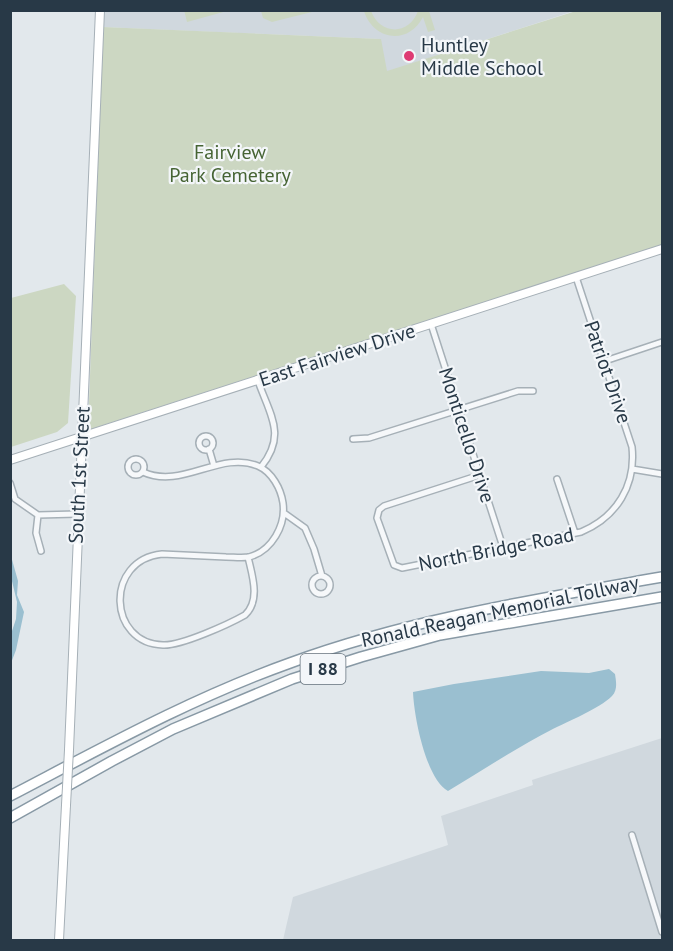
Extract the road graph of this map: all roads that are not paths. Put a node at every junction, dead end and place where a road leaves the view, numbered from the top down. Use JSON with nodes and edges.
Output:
{"nodes":[{"id":1,"x":100,"y":10,"type":"edge"},
{"id":2,"x":663,"y":249,"type":"edge"},
{"id":3,"x":576,"y":277,"type":"junction"},
{"id":4,"x":431,"y":324,"type":"junction"},
{"id":5,"x":663,"y":342,"type":"edge"},
{"id":6,"x":605,"y":361,"type":"junction"},
{"id":7,"x":258,"y":381,"type":"junction"},
{"id":8,"x":533,"y":391,"type":"dead end"},
{"id":9,"x":459,"y":410,"type":"junction"},
{"id":10,"x":81,"y":437,"type":"junction"},
{"id":11,"x":353,"y":439,"type":"dead end"},
{"id":12,"x":208,"y":449,"type":"dead end"},
{"id":13,"x":10,"y":460,"type":"edge"},
{"id":14,"x":214,"y":466,"type":"junction"},
{"id":15,"x":261,"y":467,"type":"junction"},
{"id":16,"x":632,"y":469,"type":"junction"},
{"id":17,"x":143,"y":472,"type":"dead end"},
{"id":18,"x":663,"y":474,"type":"edge"},
{"id":19,"x":480,"y":475,"type":"junction"},
{"id":20,"x":557,"y":479,"type":"dead end"},
{"id":21,"x":10,"y":483,"type":"edge"},
{"id":22,"x":284,"y":513,"type":"junction"},
{"id":23,"x":77,"y":514,"type":"junction"},
{"id":24,"x":39,"y":515,"type":"junction"},
{"id":25,"x":575,"y":533,"type":"junction"},
{"id":26,"x":503,"y":547,"type":"junction"},
{"id":27,"x":41,"y":550,"type":"dead end"},
{"id":28,"x":249,"y":557,"type":"junction"},
{"id":29,"x":322,"y":576,"type":"dead end"},
{"id":30,"x":663,"y":577,"type":"edge"},
{"id":31,"x":663,"y":597,"type":"edge"},
{"id":32,"x":10,"y":796,"type":"edge"},
{"id":33,"x":10,"y":818,"type":"edge"},
{"id":34,"x":632,"y":835,"type":"dead end"},
{"id":35,"x":663,"y":932,"type":"edge"},
{"id":36,"x":59,"y":940,"type":"edge"}],
"edges":[{"from":1,"to":10,"type":"street","name":"South 1st Street"},
{"from":2,"to":3,"type":"street","name":"East Fairview Drive"},
{"from":3,"to":4,"type":"street","name":"East Fairview Drive"},
{"from":3,"to":6,"type":"street","name":"Patriot Drive"},
{"from":4,"to":7,"type":"street","name":"East Fairview Drive"},
{"from":4,"to":9,"type":"street","name":"Monticello Drive"},
{"from":5,"to":6,"type":"street"},
{"from":6,"to":16,"type":"street","name":"Patriot Drive"},
{"from":7,"to":10,"type":"street","name":"East Fairview Drive"},
{"from":7,"to":15,"type":"street"},
{"from":8,"to":9,"type":"street"},
{"from":9,"to":11,"type":"street"},
{"from":9,"to":19,"type":"street","name":"Monticello Drive"},
{"from":10,"to":13,"type":"street","name":"East Fairview Drive"},
{"from":10,"to":23,"type":"street","name":"South 1st Street"},
{"from":12,"to":14,"type":"street"},
{"from":14,"to":15,"type":"street"},
{"from":14,"to":17,"type":"street"},
{"from":15,"to":22,"type":"street"},
{"from":16,"to":18,"type":"street"},
{"from":16,"to":25,"type":"street","name":"North Bridge Road"},
{"from":19,"to":26,"type":"street","name":"Monticello Drive"},
{"from":19,"to":26,"type":"street","name":"North Bridge Road"},
{"from":20,"to":25,"type":"street"},
{"from":21,"to":24,"type":"street"},
{"from":22,"to":28,"type":"street"},
{"from":22,"to":29,"type":"street"},
{"from":23,"to":24,"type":"street"},
{"from":23,"to":36,"type":"street","name":"South 1st Street","bridge":true},
{"from":24,"to":27,"type":"street"},
{"from":25,"to":26,"type":"street","name":"North Bridge Road"},
{"from":28,"to":28,"type":"street"},
{"from":30,"to":32,"type":"highway","name":"Ronald Reagan Memorial Tollway","number":"I 88"},
{"from":31,"to":33,"type":"highway","name":"Ronald Reagan Memorial Tollway","number":"I 88"},
{"from":34,"to":35,"type":"street"}]}
